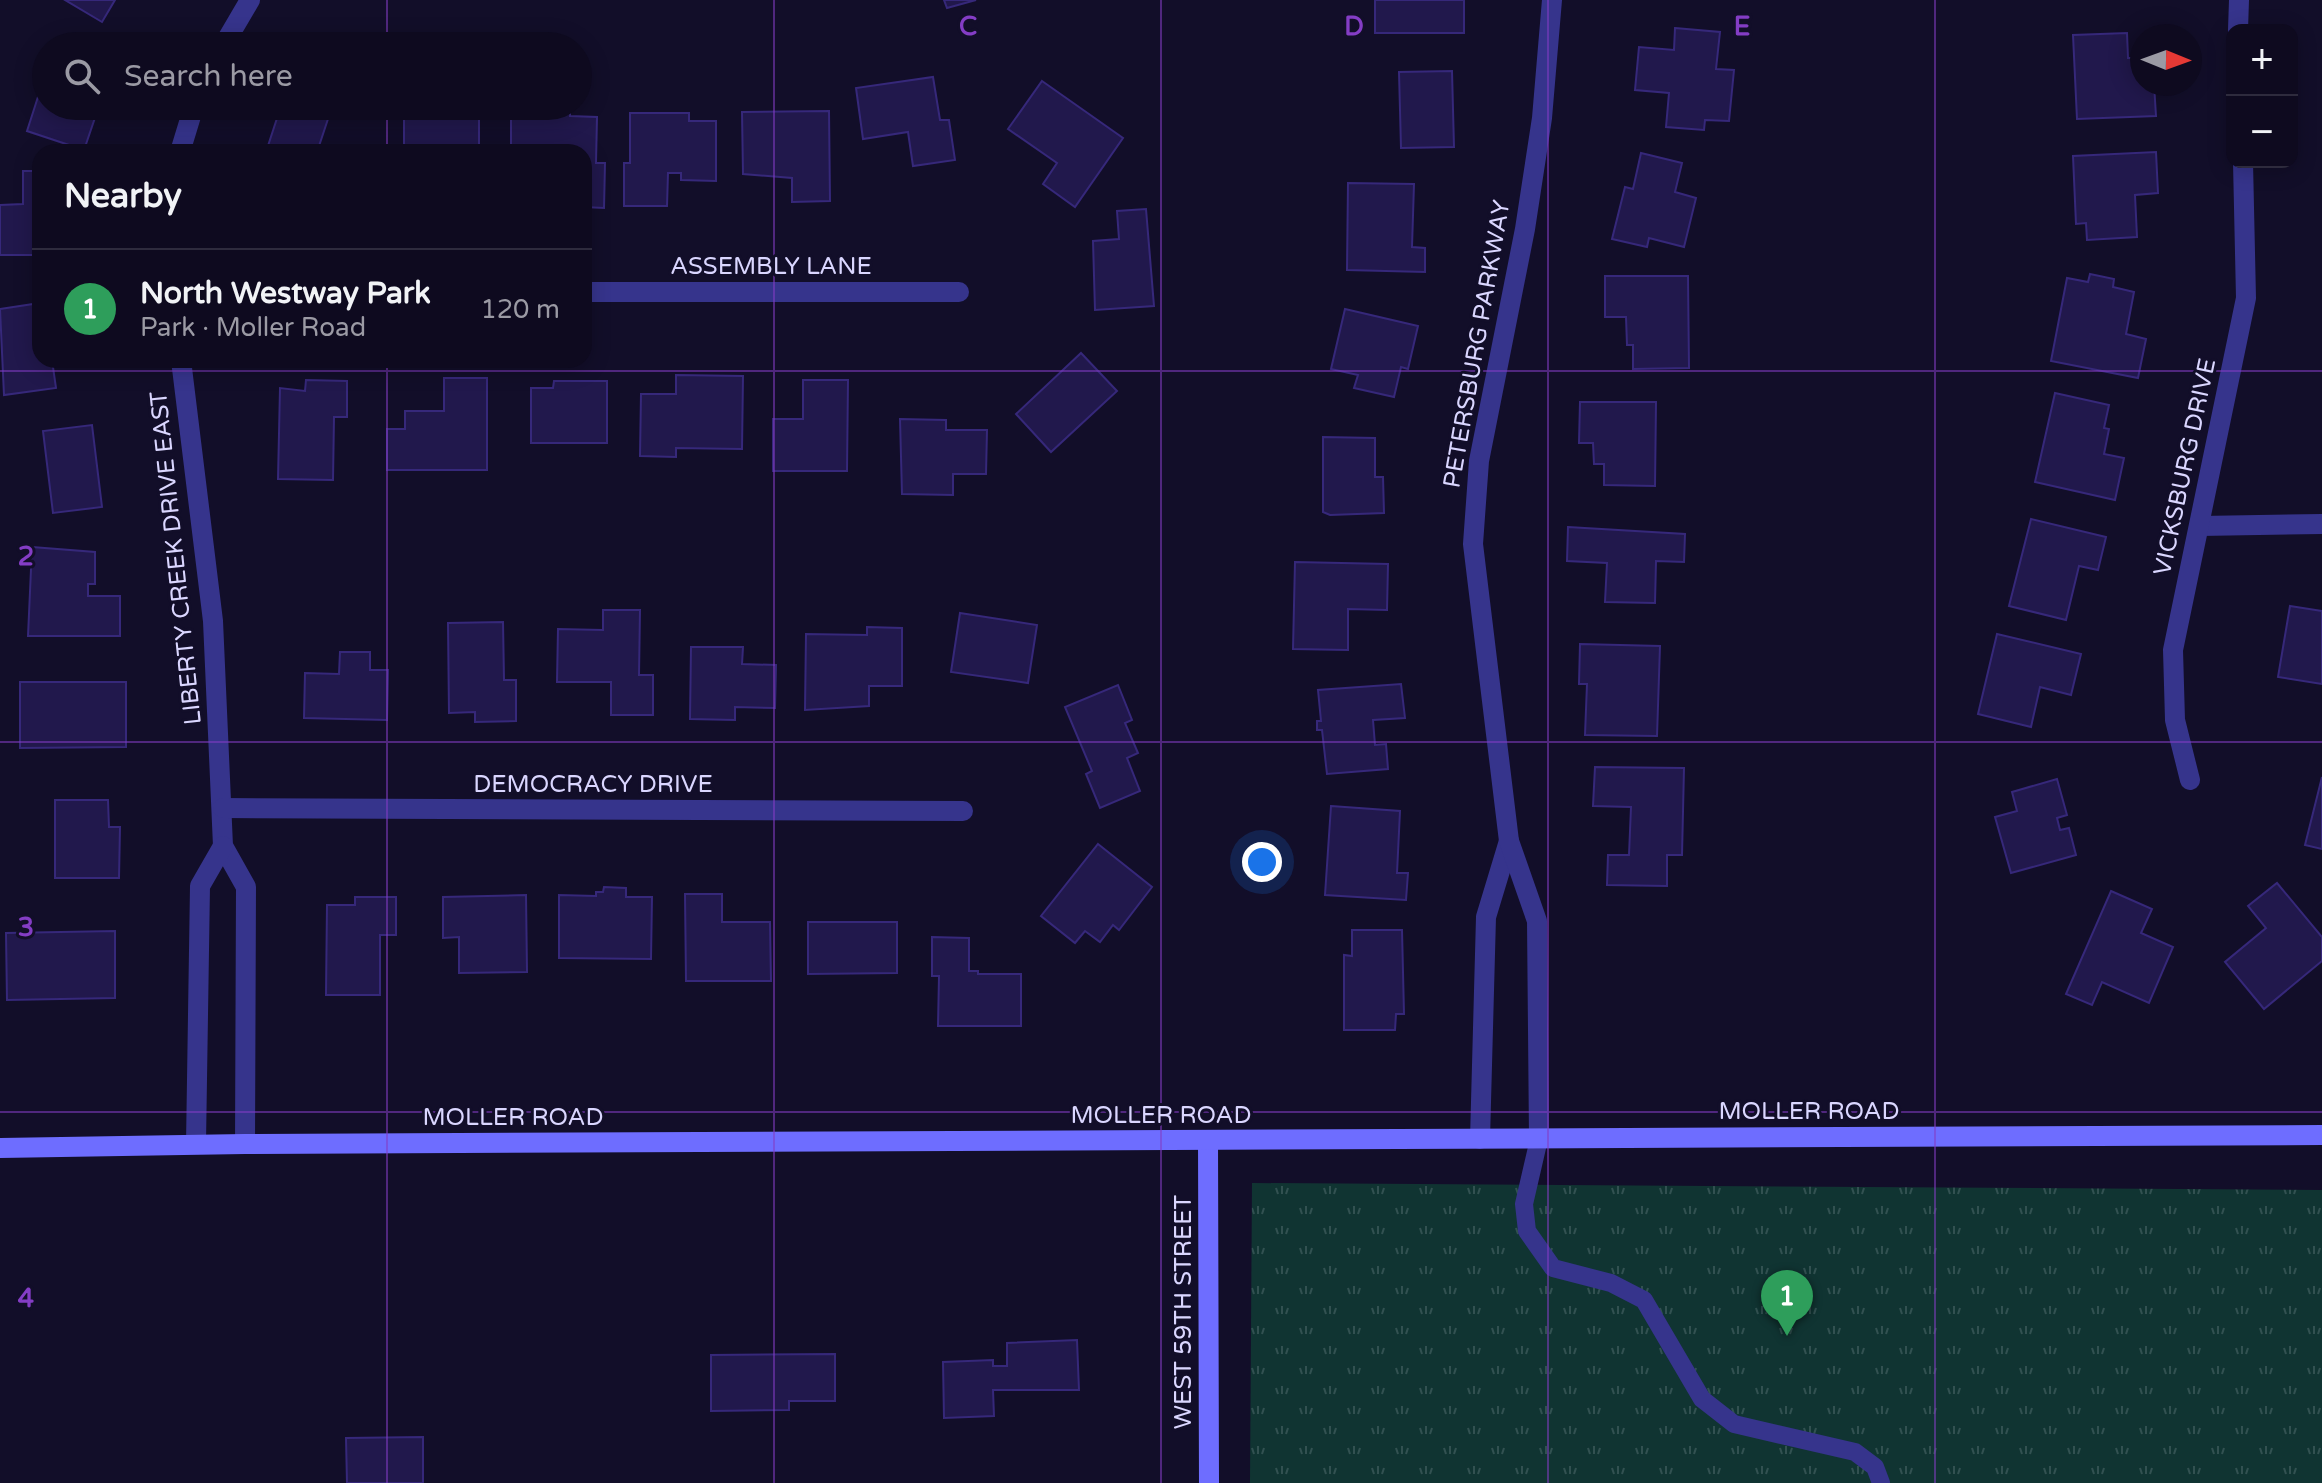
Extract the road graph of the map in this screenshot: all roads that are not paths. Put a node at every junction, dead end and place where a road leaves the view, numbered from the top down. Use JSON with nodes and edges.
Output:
{"nodes":[{"id":1,"x":250,"y":0,"type":"edge"},
{"id":2,"x":1552,"y":0,"type":"edge"},
{"id":3,"x":2239,"y":0,"type":"edge"},
{"id":4,"x":2238,"y":24,"type":"edge"},
{"id":5,"x":231,"y":32,"type":"edge"},
{"id":6,"x":190,"y":120,"type":"edge"},
{"id":7,"x":182,"y":144,"type":"edge"},
{"id":8,"x":2243,"y":168,"type":"edge"},
{"id":9,"x":592,"y":292,"type":"edge"},
{"id":10,"x":959,"y":292,"type":"dead end"},
{"id":11,"x":182,"y":368,"type":"edge"},
{"id":12,"x":2322,"y":524,"type":"edge"},
{"id":13,"x":2200,"y":526,"type":"junction"},
{"id":14,"x":2190,"y":780,"type":"dead end"},
{"id":15,"x":223,"y":808,"type":"junction"},
{"id":16,"x":963,"y":811,"type":"dead end"},
{"id":17,"x":1509,"y":841,"type":"junction"},
{"id":18,"x":223,"y":846,"type":"junction"},
{"id":19,"x":2322,"y":1135,"type":"edge"},
{"id":20,"x":1480,"y":1139,"type":"junction"},
{"id":21,"x":1539,"y":1139,"type":"junction"},
{"id":22,"x":1208,"y":1141,"type":"junction"},
{"id":23,"x":196,"y":1144,"type":"junction"},
{"id":24,"x":245,"y":1144,"type":"junction"},
{"id":25,"x":0,"y":1148,"type":"edge"},
{"id":26,"x":1209,"y":1483,"type":"edge"},
{"id":27,"x":1881,"y":1483,"type":"edge"}],
"edges":[{"from":1,"to":5,"type":"street"},
{"from":2,"to":17,"type":"street","name":"PETERSBURG PARKWAY"},
{"from":3,"to":4,"type":"street"},
{"from":6,"to":7,"type":"street"},
{"from":8,"to":13,"type":"street","name":"VICKSBURG DRIVE"},
{"from":9,"to":10,"type":"street","name":"ASSEMBLY LANE"},
{"from":11,"to":15,"type":"street","name":"LIBERTY CREEK DRIVE EAST"},
{"from":12,"to":13,"type":"street"},
{"from":13,"to":14,"type":"street","name":"VICKSBURG DRIVE"},
{"from":15,"to":16,"type":"street","name":"DEMOCRACY DRIVE"},
{"from":15,"to":18,"type":"street","name":"LIBERTY CREEK DRIVE EAST"},
{"from":17,"to":20,"type":"street","name":"PETERSBURG PARKWAY"},
{"from":17,"to":21,"type":"street","name":"PETERSBURG PARKWAY"},
{"from":18,"to":23,"type":"street","name":"LIBERTY CREEK DRIVE EAST"},
{"from":18,"to":24,"type":"street","name":"LIBERTY CREEK DRIVE EAST"},
{"from":19,"to":21,"type":"street","name":"MOLLER ROAD"},
{"from":20,"to":21,"type":"street","name":"MOLLER ROAD"},
{"from":20,"to":22,"type":"street","name":"MOLLER ROAD"},
{"from":21,"to":27,"type":"lane"},
{"from":22,"to":24,"type":"street","name":"MOLLER ROAD"},
{"from":22,"to":26,"type":"street","name":"WEST 59TH STREET"},
{"from":23,"to":24,"type":"street","name":"MOLLER ROAD"},
{"from":23,"to":25,"type":"street","name":"MOLLER ROAD"}]}
